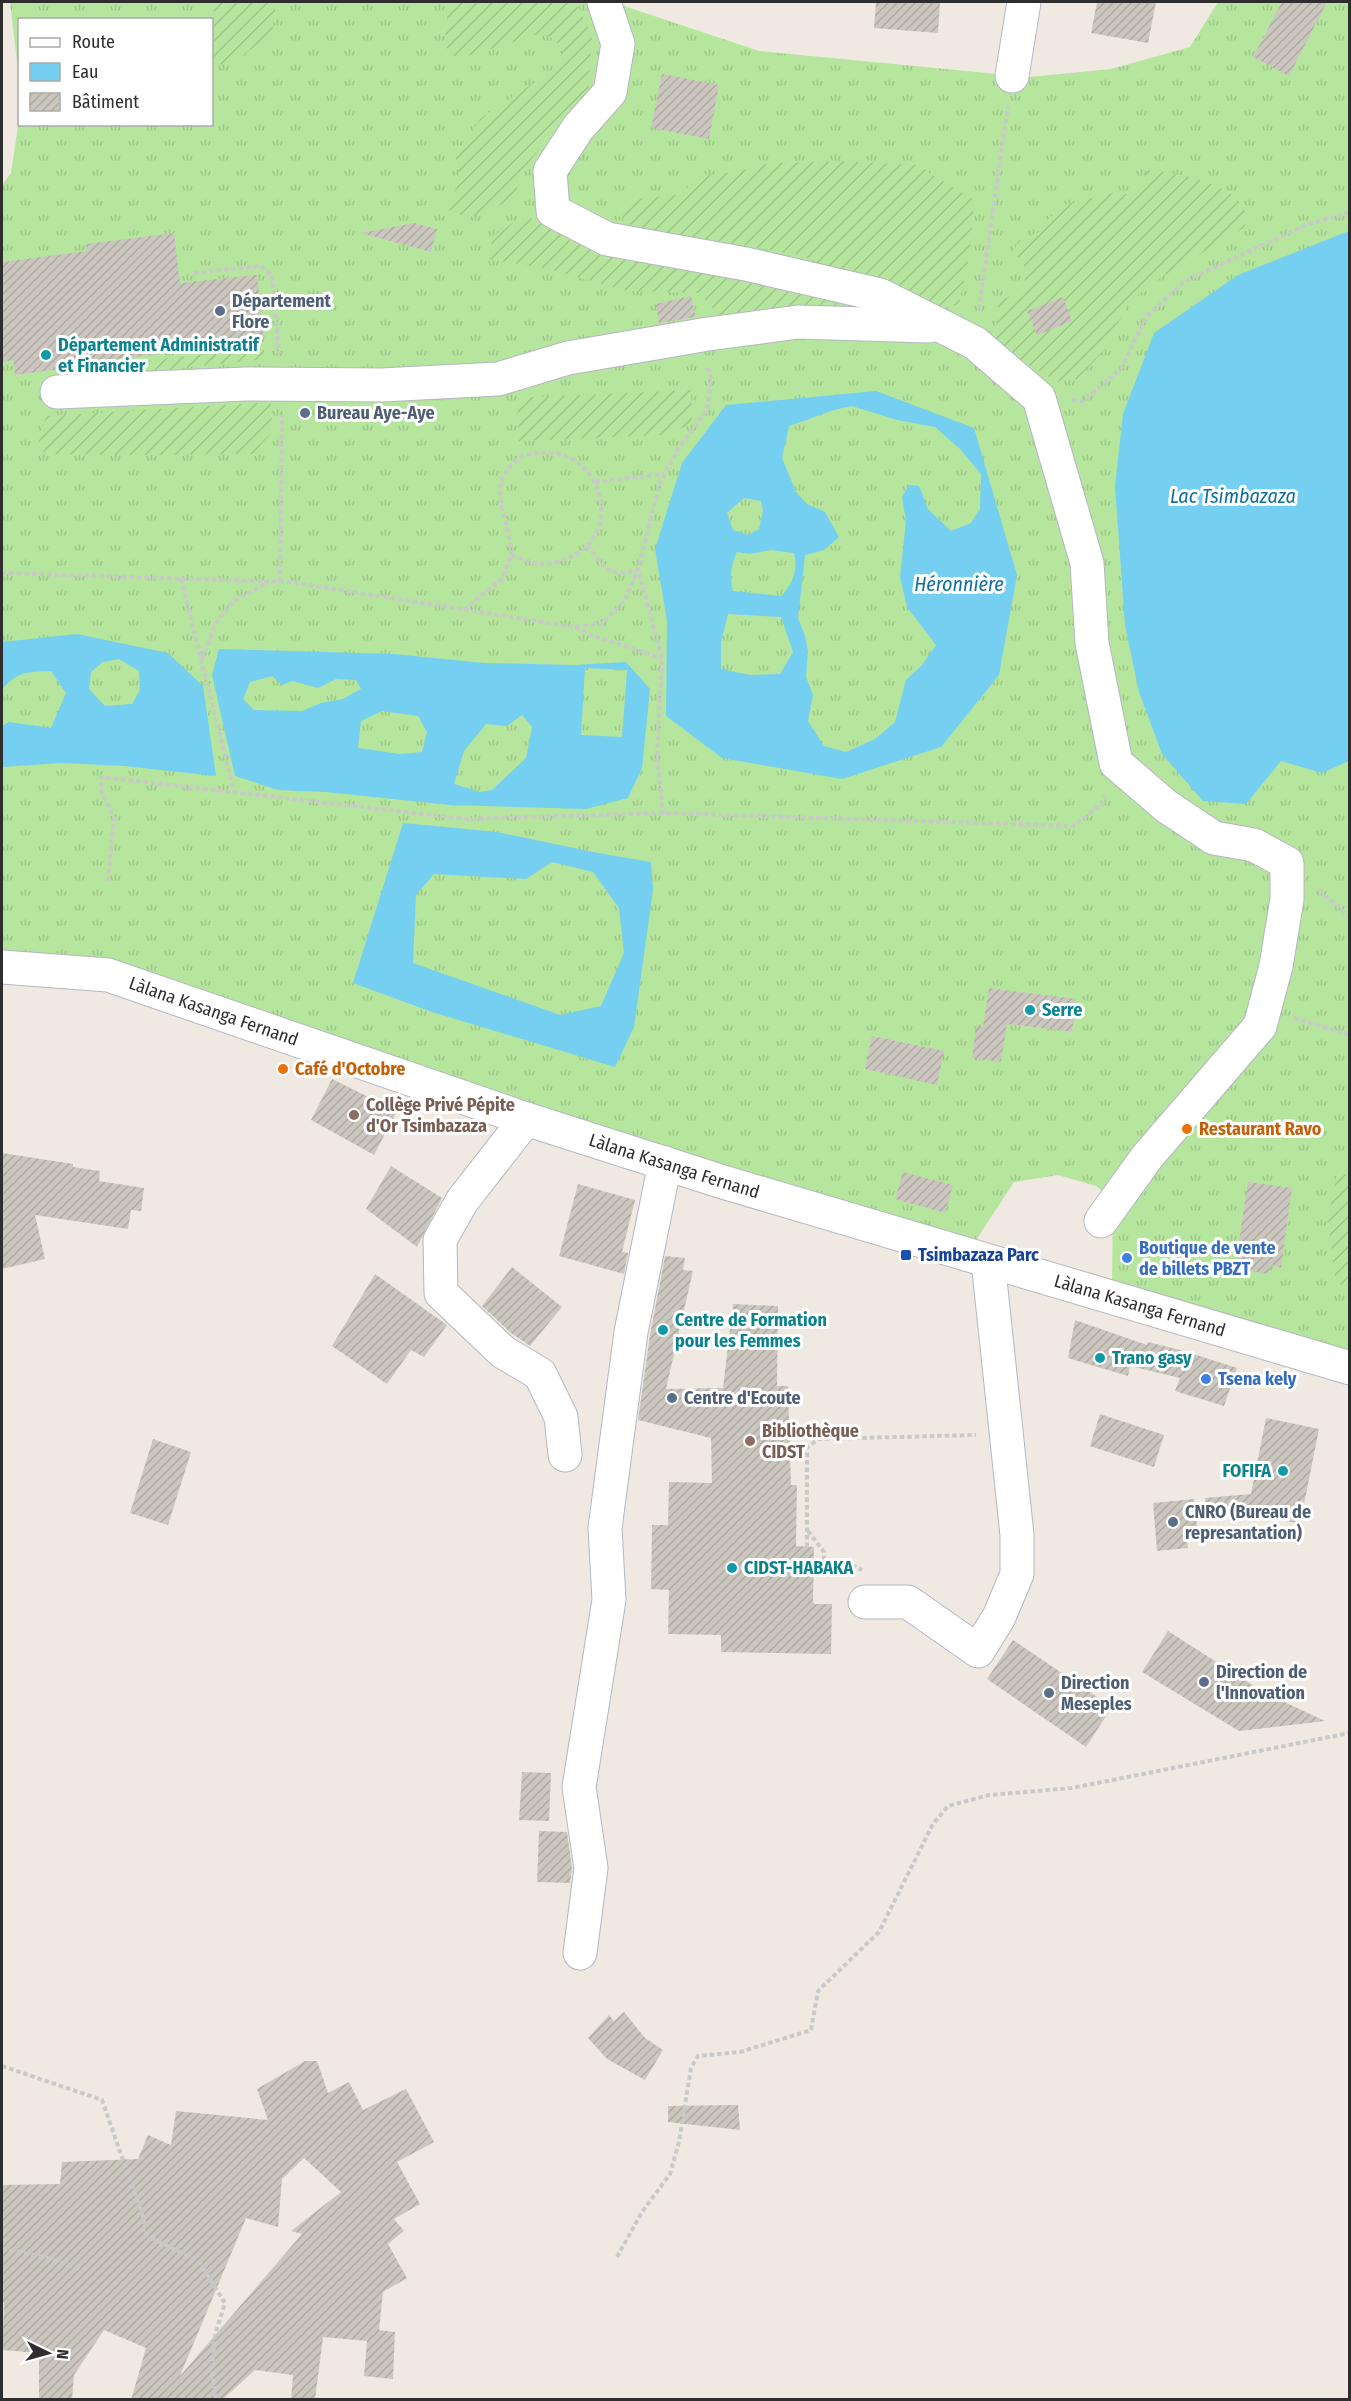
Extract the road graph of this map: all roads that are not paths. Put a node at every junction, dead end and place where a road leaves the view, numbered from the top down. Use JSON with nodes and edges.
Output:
{"nodes":[{"id":1,"x":604,"y":2,"type":"edge"},
{"id":2,"x":1024,"y":2,"type":"edge"},
{"id":3,"x":1012,"y":76,"type":"road end"},
{"id":4,"x":942,"y":327,"type":"junction"},
{"id":5,"x":57,"y":392,"type":"dead end"},
{"id":6,"x":2,"y":967,"type":"edge"},
{"id":7,"x":526,"y":1119,"type":"junction"},
{"id":8,"x":665,"y":1163,"type":"junction"},
{"id":9,"x":1101,"y":1221,"type":"dead end"},
{"id":10,"x":988,"y":1261,"type":"junction"},
{"id":11,"x":1350,"y":1368,"type":"edge"},
{"id":12,"x":565,"y":1455,"type":"dead end"},
{"id":13,"x":866,"y":1602,"type":"road end"},
{"id":14,"x":580,"y":1953,"type":"dead end"}],
"edges":[{"from":1,"to":4,"type":"street"},
{"from":2,"to":3,"type":"street"},
{"from":4,"to":5,"type":"street"},
{"from":4,"to":9,"type":"street"},
{"from":6,"to":7,"type":"street","name":"Làlana Kasanga Fernand"},
{"from":7,"to":8,"type":"street","name":"Làlana Kasanga Fernand"},
{"from":7,"to":12,"type":"street"},
{"from":8,"to":10,"type":"street","name":"Làlana Kasanga Fernand"},
{"from":8,"to":14,"type":"street"},
{"from":10,"to":11,"type":"street","name":"Làlana Kasanga Fernand"},
{"from":10,"to":13,"type":"street"}]}
